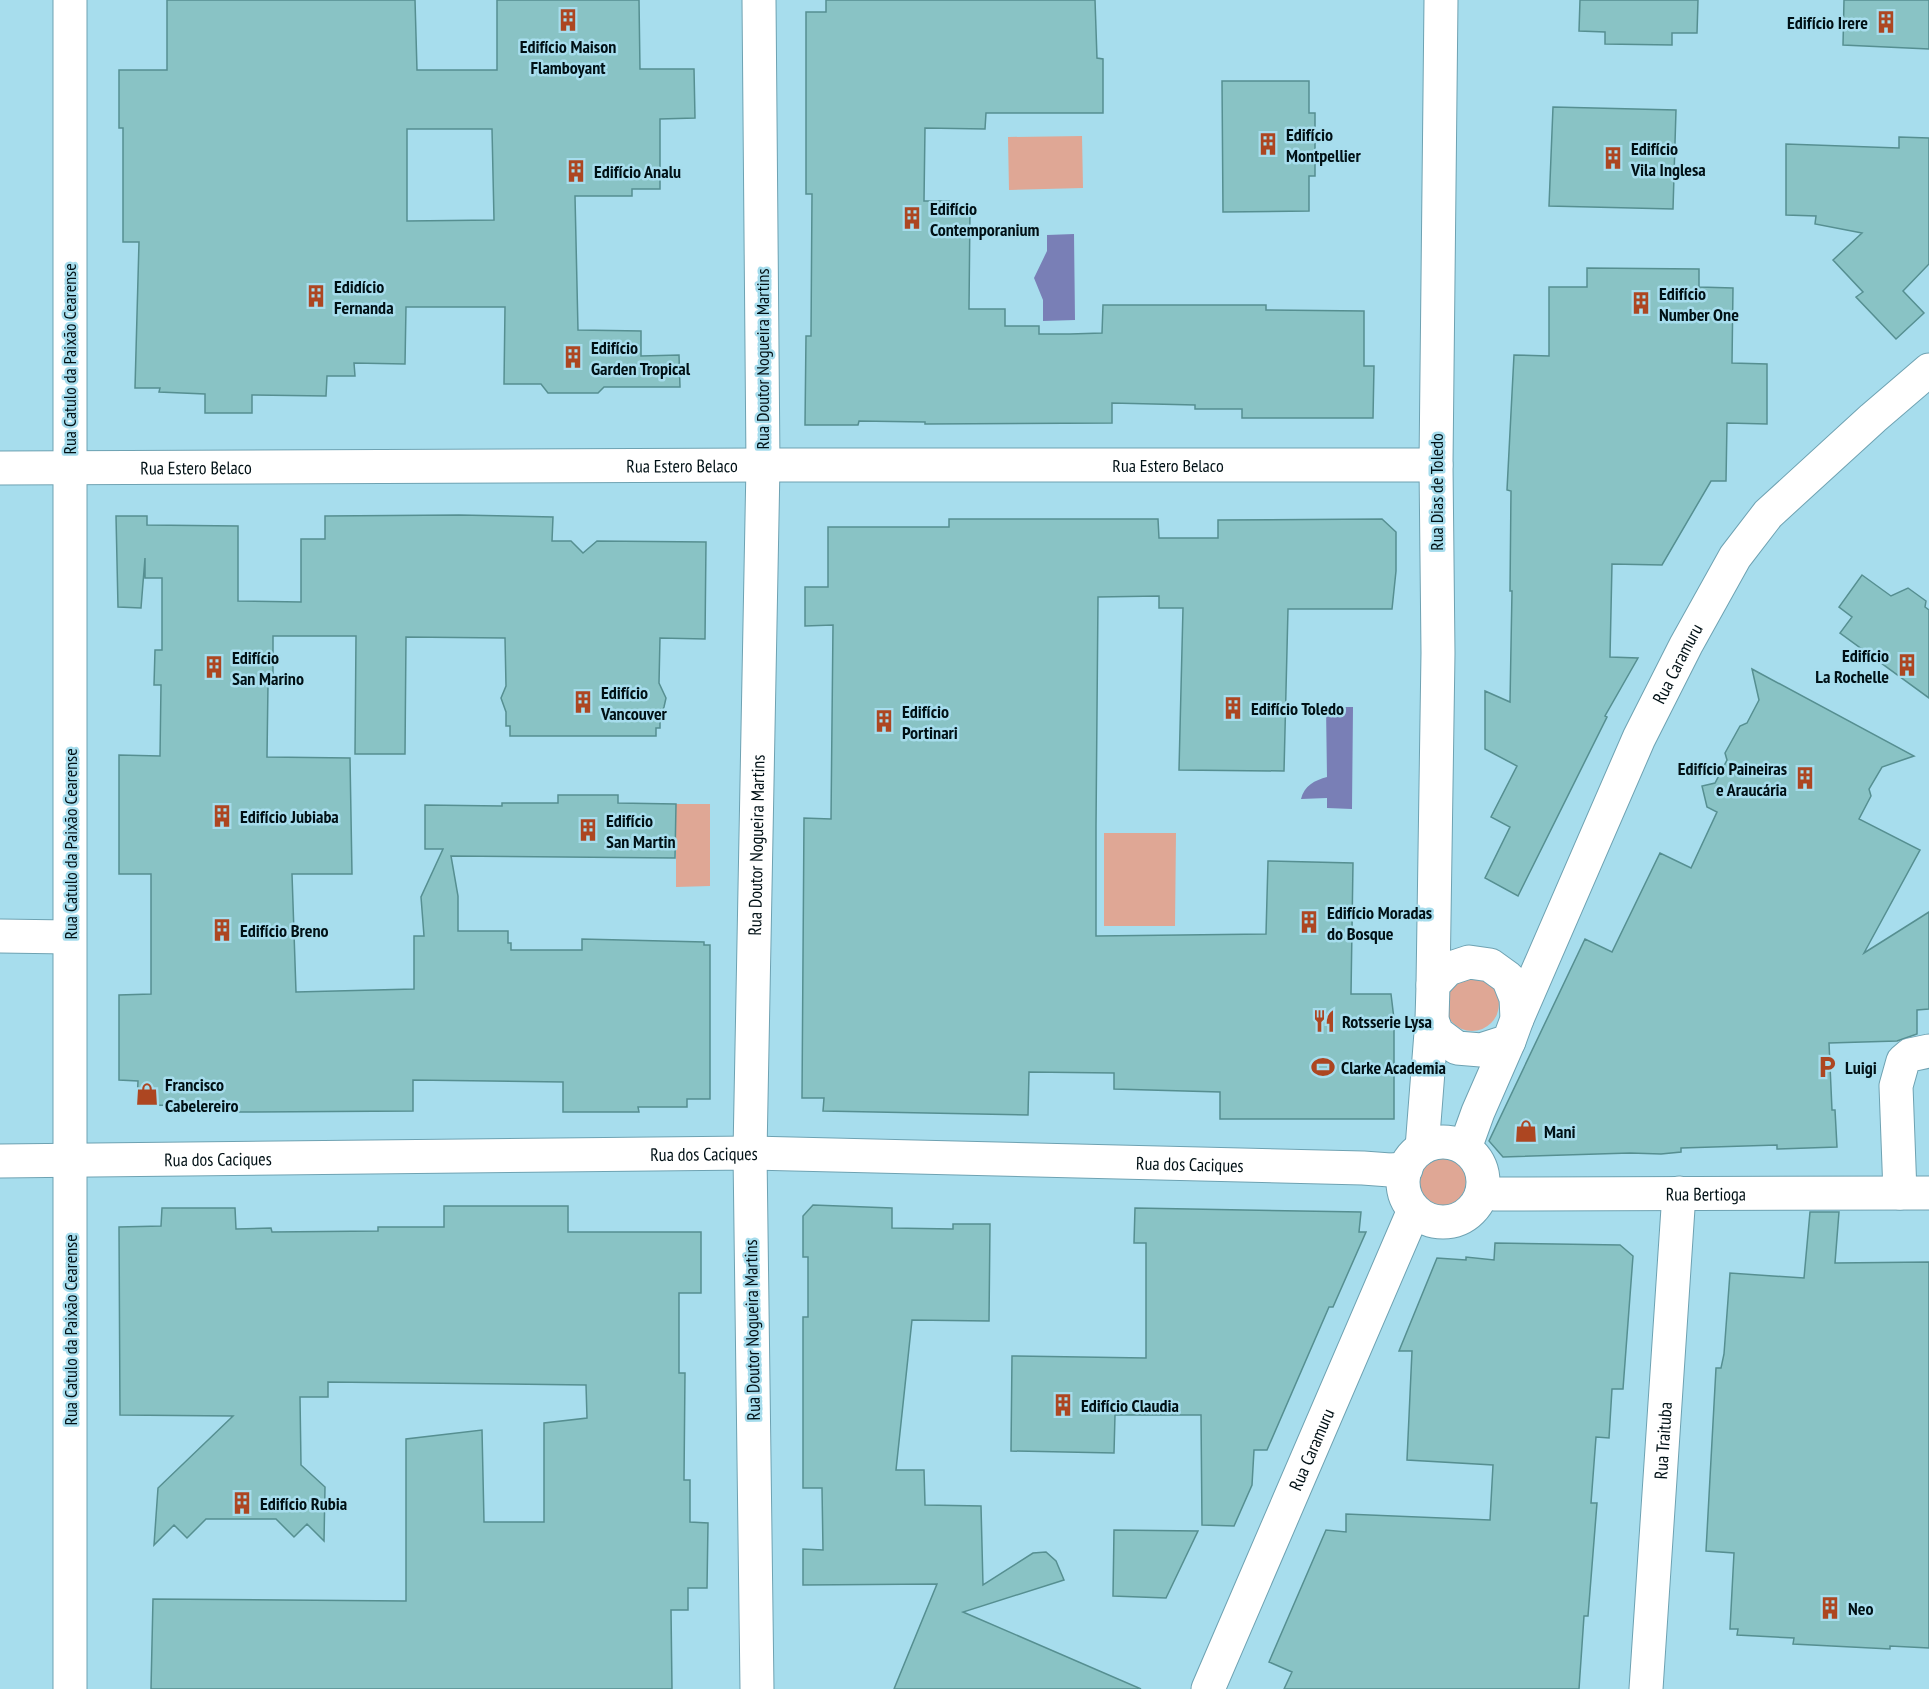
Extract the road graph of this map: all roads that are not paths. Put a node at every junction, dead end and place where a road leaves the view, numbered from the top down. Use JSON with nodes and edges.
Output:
{"nodes":[{"id":1,"x":70,"y":0,"type":"edge"},
{"id":2,"x":759,"y":0,"type":"edge"},
{"id":3,"x":1441,"y":0,"type":"edge"},
{"id":4,"x":1929,"y":370,"type":"edge"},
{"id":5,"x":763,"y":465,"type":"junction"},
{"id":6,"x":1436,"y":465,"type":"junction"},
{"id":7,"x":0,"y":468,"type":"edge"},
{"id":8,"x":68,"y":468,"type":"junction"},
{"id":9,"x":0,"y":936,"type":"edge"},
{"id":10,"x":69,"y":937,"type":"junction"},
{"id":11,"x":1433,"y":985,"type":"junction"},
{"id":12,"x":1432,"y":1020,"type":"junction"},
{"id":13,"x":1513,"y":1030,"type":"junction"},
{"id":14,"x":1929,"y":1051,"type":"edge"},
{"id":15,"x":1465,"y":1148,"type":"junction"},
{"id":16,"x":750,"y":1153,"type":"junction"},
{"id":17,"x":1414,"y":1159,"type":"junction"},
{"id":18,"x":0,"y":1161,"type":"edge"},
{"id":19,"x":70,"y":1161,"type":"junction"},
{"id":20,"x":1482,"y":1192,"type":"junction"},
{"id":21,"x":1679,"y":1193,"type":"junction"},
{"id":22,"x":1915,"y":1193,"type":"edge"},
{"id":23,"x":1414,"y":1210,"type":"junction"},
{"id":24,"x":70,"y":1689,"type":"edge"},
{"id":25,"x":757,"y":1689,"type":"edge"},
{"id":26,"x":1208,"y":1689,"type":"edge"},
{"id":27,"x":1646,"y":1689,"type":"edge"}],
"edges":[{"from":1,"to":8,"type":"street","name":"Rua Catulo da Paixão Cearense"},
{"from":2,"to":5,"type":"street","name":"Rua Doutor Nogueira Martins"},
{"from":3,"to":6,"type":"street","name":"Rua Dias de Toledo"},
{"from":4,"to":13,"type":"street","name":"Rua Caramuru"},
{"from":5,"to":6,"type":"street","name":"Rua Estero Belaco"},
{"from":5,"to":8,"type":"street","name":"Rua Estero Belaco"},
{"from":5,"to":16,"type":"street","name":"Rua Doutor Nogueira Martins"},
{"from":6,"to":11,"type":"street","name":"Rua Dias de Toledo"},
{"from":7,"to":8,"type":"street","name":"Rua Estero Belaco"},
{"from":8,"to":10,"type":"street","name":"Rua Catulo da Paixão Cearense"},
{"from":9,"to":10,"type":"street"},
{"from":10,"to":19,"type":"street","name":"Rua Catulo da Paixão Cearense"},
{"from":11,"to":12,"type":"street"},
{"from":11,"to":13,"type":"street"},
{"from":12,"to":13,"type":"street"},
{"from":12,"to":17,"type":"street"},
{"from":13,"to":15,"type":"street","name":"Rua Caramuru"},
{"from":14,"to":22,"type":"street"},
{"from":15,"to":17,"type":"street"},
{"from":15,"to":20,"type":"street"},
{"from":16,"to":17,"type":"street","name":"Rua dos Caciques"},
{"from":16,"to":19,"type":"street","name":"Rua dos Caciques"},
{"from":16,"to":25,"type":"street","name":"Rua Doutor Nogueira Martins"},
{"from":17,"to":23,"type":"street"},
{"from":18,"to":19,"type":"street","name":"Rua dos Caciques"},
{"from":19,"to":24,"type":"street","name":"Rua Catulo da Paixão Cearense"},
{"from":20,"to":21,"type":"street","name":"Rua Bertioga"},
{"from":20,"to":23,"type":"street"},
{"from":21,"to":22,"type":"street","name":"Rua Bertioga"},
{"from":21,"to":27,"type":"street","name":"Rua Traituba"},
{"from":23,"to":26,"type":"street","name":"Rua Caramuru"}]}
